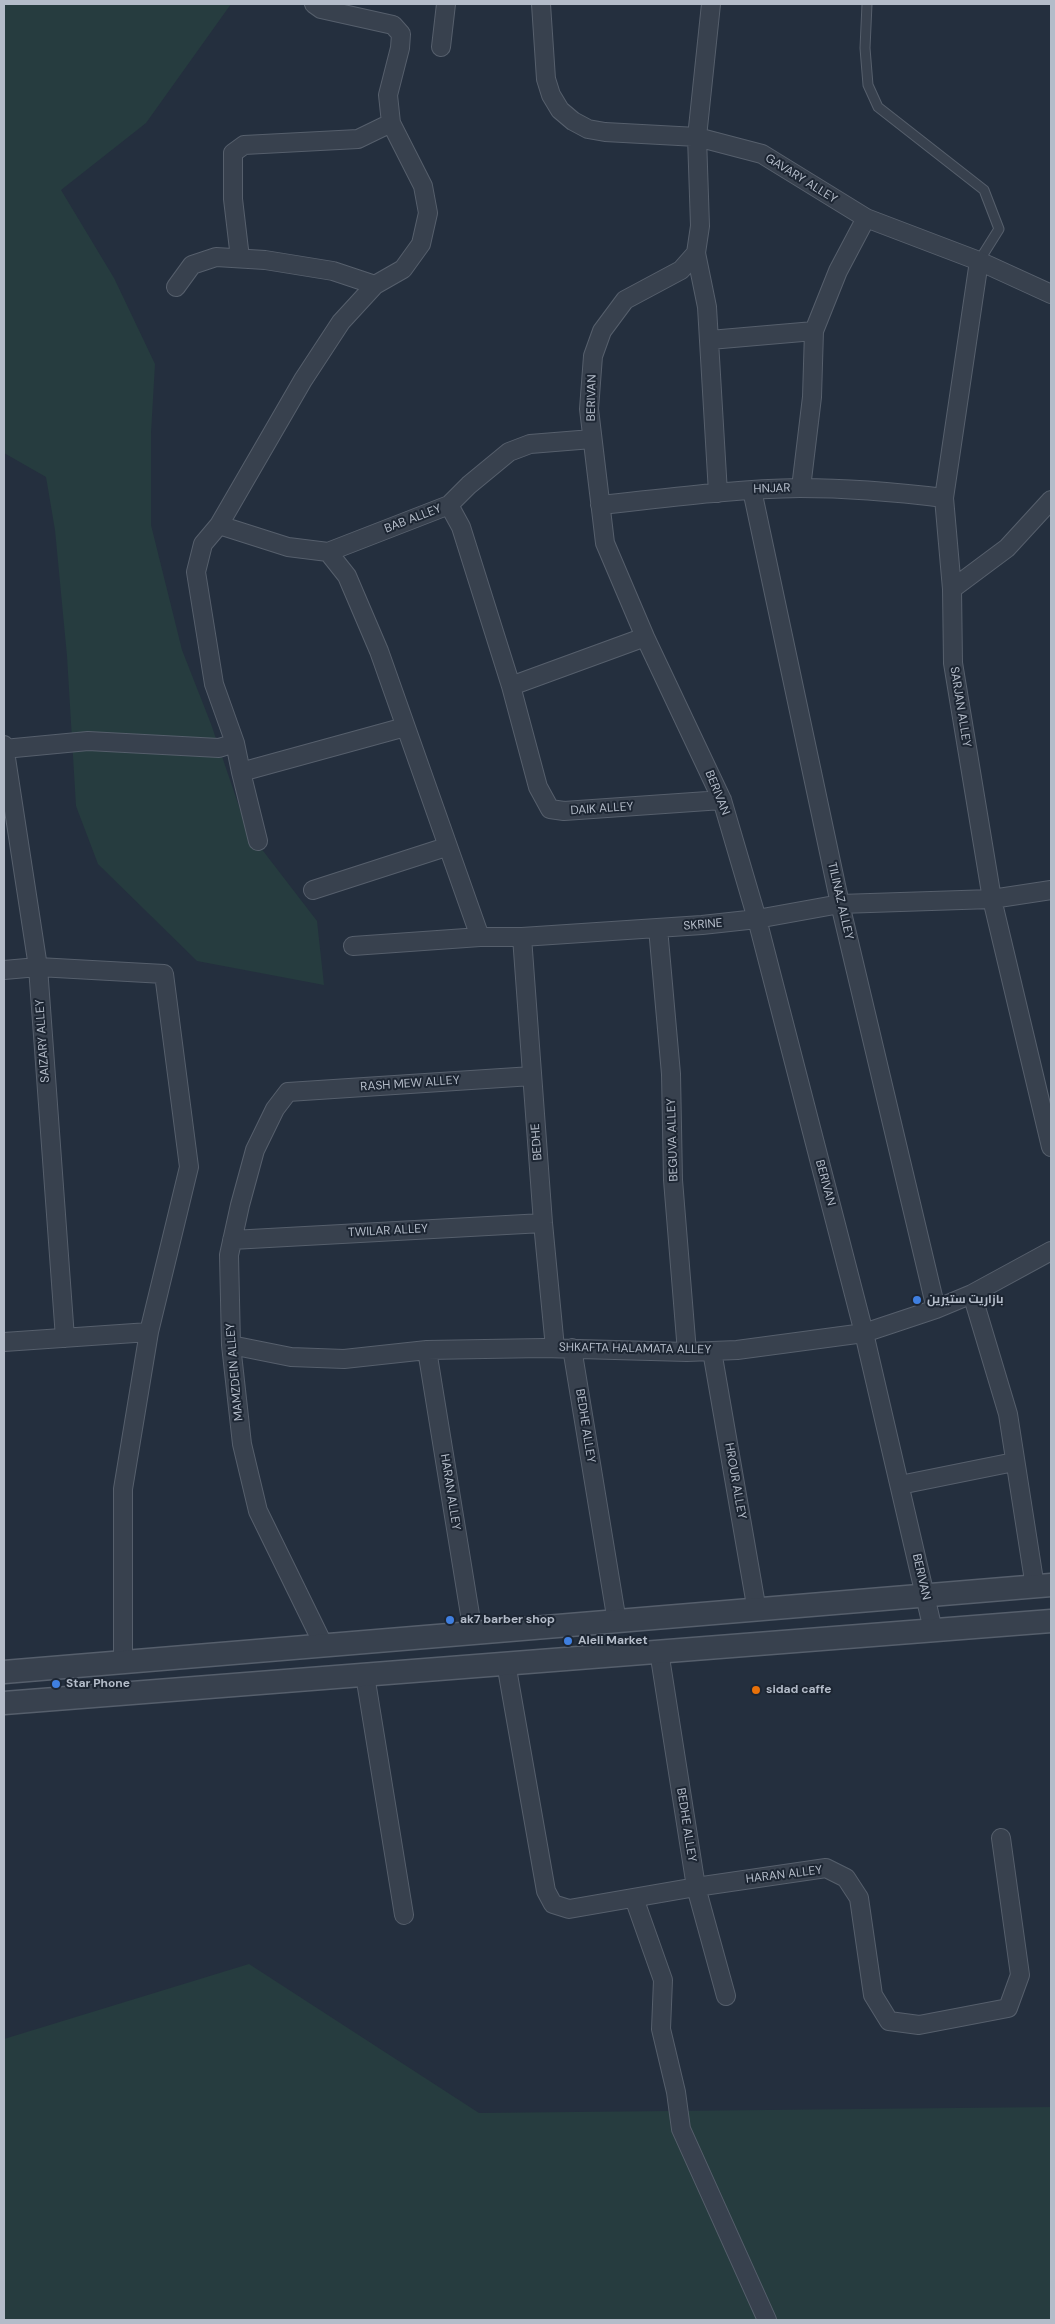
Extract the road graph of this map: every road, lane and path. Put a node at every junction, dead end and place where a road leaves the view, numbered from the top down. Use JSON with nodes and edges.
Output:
{"nodes":[{"id":1,"x":314,"y":4,"type":"edge"},
{"id":2,"x":446,"y":4,"type":"edge"},
{"id":3,"x":541,"y":4,"type":"edge"},
{"id":4,"x":711,"y":4,"type":"edge"},
{"id":5,"x":868,"y":4,"type":"edge"},
{"id":6,"x":441,"y":47,"type":"dead end"},
{"id":7,"x":390,"y":123,"type":"junction"},
{"id":8,"x":697,"y":137,"type":"junction"},
{"id":9,"x":866,"y":218,"type":"junction"},
{"id":10,"x":696,"y":253,"type":"junction"},
{"id":11,"x":240,"y":258,"type":"junction"},
{"id":12,"x":979,"y":261,"type":"junction"},
{"id":13,"x":375,"y":285,"type":"junction"},
{"id":14,"x":176,"y":287,"type":"dead end"},
{"id":15,"x":1051,"y":294,"type":"edge"},
{"id":16,"x":814,"y":330,"type":"junction"},
{"id":17,"x":710,"y":340,"type":"junction"},
{"id":18,"x":592,"y":439,"type":"junction"},
{"id":19,"x":801,"y":488,"type":"junction"},
{"id":20,"x":752,"y":490,"type":"junction"},
{"id":21,"x":718,"y":493,"type":"junction"},
{"id":22,"x":944,"y":498,"type":"junction"},
{"id":23,"x":1051,"y":500,"type":"edge"},
{"id":24,"x":449,"y":504,"type":"junction"},
{"id":25,"x":600,"y":505,"type":"junction"},
{"id":26,"x":219,"y":525,"type":"junction"},
{"id":27,"x":328,"y":552,"type":"junction"},
{"id":28,"x":952,"y":589,"type":"junction"},
{"id":29,"x":645,"y":637,"type":"junction"},
{"id":30,"x":511,"y":686,"type":"junction"},
{"id":31,"x":405,"y":727,"type":"junction"},
{"id":32,"x":235,"y":744,"type":"junction"},
{"id":33,"x":4,"y":745,"type":"edge"},
{"id":34,"x":4,"y":750,"type":"edge"},
{"id":35,"x":241,"y":772,"type":"junction"},
{"id":36,"x":722,"y":800,"type":"junction"},
{"id":37,"x":258,"y":841,"type":"dead end"},
{"id":38,"x":446,"y":847,"type":"junction"},
{"id":39,"x":313,"y":890,"type":"dead end"},
{"id":40,"x":1051,"y":890,"type":"edge"},
{"id":41,"x":992,"y":899,"type":"junction"},
{"id":42,"x":840,"y":904,"type":"junction"},
{"id":43,"x":757,"y":920,"type":"junction"},
{"id":44,"x":658,"y":928,"type":"junction"},
{"id":45,"x":480,"y":937,"type":"junction"},
{"id":46,"x":522,"y":937,"type":"junction"},
{"id":47,"x":353,"y":946,"type":"dead end"},
{"id":48,"x":38,"y":967,"type":"junction"},
{"id":49,"x":4,"y":970,"type":"edge"},
{"id":50,"x":532,"y":1076,"type":"junction"},
{"id":51,"x":288,"y":1092,"type":"joint"},
{"id":52,"x":1051,"y":1147,"type":"edge"},
{"id":53,"x":543,"y":1223,"type":"junction"},
{"id":54,"x":232,"y":1240,"type":"junction"},
{"id":55,"x":1051,"y":1251,"type":"edge"},
{"id":56,"x":972,"y":1294,"type":"junction"},
{"id":57,"x":936,"y":1309,"type":"junction"},
{"id":58,"x":149,"y":1332,"type":"junction"},
{"id":59,"x":864,"y":1333,"type":"junction"},
{"id":60,"x":65,"y":1338,"type":"junction"},
{"id":61,"x":4,"y":1342,"type":"edge"},
{"id":62,"x":231,"y":1345,"type":"junction"},
{"id":63,"x":564,"y":1348,"type":"junction"},
{"id":64,"x":427,"y":1350,"type":"junction"},
{"id":65,"x":712,"y":1351,"type":"junction"},
{"id":66,"x":687,"y":1352,"type":"junction"},
{"id":67,"x":1014,"y":1462,"type":"junction"},
{"id":68,"x":900,"y":1485,"type":"junction"},
{"id":69,"x":1043,"y":1586,"type":"edge"},
{"id":70,"x":926,"y":1597,"type":"junction"},
{"id":71,"x":758,"y":1610,"type":"junction"},
{"id":72,"x":1051,"y":1620,"type":"edge"},
{"id":73,"x":616,"y":1622,"type":"junction"},
{"id":74,"x":933,"y":1630,"type":"junction"},
{"id":75,"x":473,"y":1634,"type":"junction"},
{"id":76,"x":324,"y":1646,"type":"junction"},
{"id":77,"x":659,"y":1652,"type":"junction"},
{"id":78,"x":123,"y":1662,"type":"junction"},
{"id":79,"x":506,"y":1664,"type":"junction"},
{"id":80,"x":4,"y":1672,"type":"edge"},
{"id":81,"x":365,"y":1675,"type":"junction"},
{"id":82,"x":4,"y":1703,"type":"edge"},
{"id":83,"x":1001,"y":1838,"type":"dead end"},
{"id":84,"x":696,"y":1887,"type":"junction"},
{"id":85,"x":634,"y":1898,"type":"junction"},
{"id":86,"x":404,"y":1915,"type":"dead end"},
{"id":87,"x":726,"y":1996,"type":"dead end"},
{"id":88,"x":767,"y":2320,"type":"edge"}],
"edges":[{"from":1,"to":7,"type":"street"},
{"from":2,"to":6,"type":"street"},
{"from":3,"to":8,"type":"street","name":"GAVARY ALLEY"},
{"from":4,"to":8,"type":"street"},
{"from":5,"to":12,"type":"lane"},
{"from":7,"to":11,"type":"street"},
{"from":7,"to":13,"type":"street"},
{"from":8,"to":9,"type":"street","name":"GAVARY ALLEY"},
{"from":8,"to":10,"type":"street"},
{"from":9,"to":12,"type":"street","name":"GAVARY ALLEY"},
{"from":9,"to":16,"type":"street"},
{"from":10,"to":17,"type":"street"},
{"from":10,"to":18,"type":"street","name":"BERIVAN"},
{"from":11,"to":13,"type":"street"},
{"from":11,"to":14,"type":"street"},
{"from":12,"to":15,"type":"street","name":"GAVARY ALLEY"},
{"from":12,"to":22,"type":"street","name":"SARJAN ALLEY"},
{"from":13,"to":26,"type":"street"},
{"from":16,"to":17,"type":"street"},
{"from":16,"to":19,"type":"street"},
{"from":17,"to":21,"type":"street"},
{"from":18,"to":24,"type":"street","name":"BAB ALLEY"},
{"from":18,"to":25,"type":"street","name":"BERIVAN"},
{"from":19,"to":20,"type":"street","name":"HNJAR"},
{"from":19,"to":22,"type":"street","name":"HNJAR"},
{"from":20,"to":21,"type":"street","name":"HNJAR"},
{"from":20,"to":42,"type":"street","name":"TILINAZ ALLEY"},
{"from":21,"to":25,"type":"street","name":"HNJAR"},
{"from":22,"to":28,"type":"street","name":"SARJAN ALLEY"},
{"from":23,"to":28,"type":"street"},
{"from":24,"to":27,"type":"street","name":"BAB ALLEY"},
{"from":24,"to":30,"type":"street","name":"DAIK ALLEY"},
{"from":25,"to":29,"type":"street","name":"BERIVAN"},
{"from":26,"to":27,"type":"street","name":"BAB ALLEY"},
{"from":26,"to":32,"type":"street"},
{"from":27,"to":31,"type":"street"},
{"from":28,"to":41,"type":"street","name":"SARJAN ALLEY"},
{"from":29,"to":30,"type":"street"},
{"from":29,"to":36,"type":"street","name":"BERIVAN"},
{"from":30,"to":36,"type":"street","name":"DAIK ALLEY"},
{"from":31,"to":35,"type":"street"},
{"from":31,"to":38,"type":"street"},
{"from":32,"to":34,"type":"street"},
{"from":32,"to":35,"type":"street"},
{"from":33,"to":34,"type":"street","name":"SAIZARY ALLEY"},
{"from":34,"to":48,"type":"street","name":"SAIZARY ALLEY"},
{"from":35,"to":37,"type":"street"},
{"from":36,"to":43,"type":"street","name":"BERIVAN"},
{"from":38,"to":39,"type":"street"},
{"from":38,"to":45,"type":"street"},
{"from":40,"to":41,"type":"street","name":"SKRINE"},
{"from":41,"to":42,"type":"street","name":"SKRINE"},
{"from":41,"to":52,"type":"street","name":"SARJAN ALLEY"},
{"from":42,"to":43,"type":"street","name":"SKRINE"},
{"from":42,"to":57,"type":"street","name":"TILINAZ ALLEY"},
{"from":43,"to":44,"type":"street","name":"SKRINE"},
{"from":43,"to":59,"type":"street","name":"BERIVAN"},
{"from":44,"to":46,"type":"street","name":"SKRINE"},
{"from":44,"to":66,"type":"street","name":"BEGUVA ALLEY"},
{"from":45,"to":46,"type":"street","name":"SKRINE"},
{"from":45,"to":47,"type":"street","name":"SKRINE"},
{"from":46,"to":50,"type":"street","name":"BEDHE"},
{"from":48,"to":49,"type":"street"},
{"from":48,"to":58,"type":"street"},
{"from":48,"to":60,"type":"street","name":"SAIZARY ALLEY"},
{"from":50,"to":51,"type":"street","name":"RASH MEW ALLEY"},
{"from":50,"to":53,"type":"street","name":"BEDHE"},
{"from":51,"to":54,"type":"street","name":"MAMZDEIN ALLEY"},
{"from":53,"to":54,"type":"street","name":"TWILAR ALLEY"},
{"from":53,"to":63,"type":"street","name":"BEDHE"},
{"from":54,"to":62,"type":"street","name":"MAMZDEIN ALLEY"},
{"from":55,"to":56,"type":"street","name":"SHKAFTA HALAMATA ALLEY"},
{"from":56,"to":57,"type":"street","name":"SHKAFTA HALAMATA ALLEY"},
{"from":56,"to":67,"type":"street"},
{"from":57,"to":59,"type":"street","name":"SHKAFTA HALAMATA ALLEY"},
{"from":58,"to":60,"type":"street"},
{"from":58,"to":78,"type":"street"},
{"from":59,"to":65,"type":"street","name":"SHKAFTA HALAMATA ALLEY"},
{"from":59,"to":68,"type":"street","name":"BERIVAN"},
{"from":60,"to":61,"type":"street"},
{"from":62,"to":64,"type":"street","name":"SHKAFTA HALAMATA ALLEY"},
{"from":62,"to":76,"type":"street","name":"MAMZDEIN ALLEY"},
{"from":63,"to":64,"type":"street","name":"SHKAFTA HALAMATA ALLEY"},
{"from":63,"to":66,"type":"street","name":"SHKAFTA HALAMATA ALLEY"},
{"from":63,"to":73,"type":"street","name":"BEDHE ALLEY"},
{"from":64,"to":75,"type":"street","name":"HARAN ALLEY"},
{"from":65,"to":66,"type":"street","name":"SHKAFTA HALAMATA ALLEY"},
{"from":65,"to":71,"type":"street","name":"HROUR ALLEY"},
{"from":67,"to":68,"type":"street"},
{"from":67,"to":69,"type":"street"},
{"from":68,"to":70,"type":"street","name":"BERIVAN"},
{"from":69,"to":70,"type":"street"},
{"from":70,"to":71,"type":"street"},
{"from":70,"to":74,"type":"street","name":"BERIVAN"},
{"from":71,"to":73,"type":"street"},
{"from":72,"to":74,"type":"street"},
{"from":73,"to":75,"type":"street"},
{"from":74,"to":77,"type":"street"},
{"from":75,"to":76,"type":"street"},
{"from":76,"to":78,"type":"street"},
{"from":77,"to":79,"type":"street"},
{"from":77,"to":84,"type":"street","name":"BEDHE ALLEY"},
{"from":78,"to":80,"type":"street"},
{"from":79,"to":81,"type":"street"},
{"from":79,"to":85,"type":"street","name":"HARAN ALLEY"},
{"from":81,"to":82,"type":"street"},
{"from":81,"to":86,"type":"street"},
{"from":83,"to":84,"type":"street","name":"HARAN ALLEY"},
{"from":84,"to":85,"type":"street","name":"HARAN ALLEY"},
{"from":84,"to":87,"type":"street","name":"BEDHE ALLEY"},
{"from":85,"to":88,"type":"street"}]}
